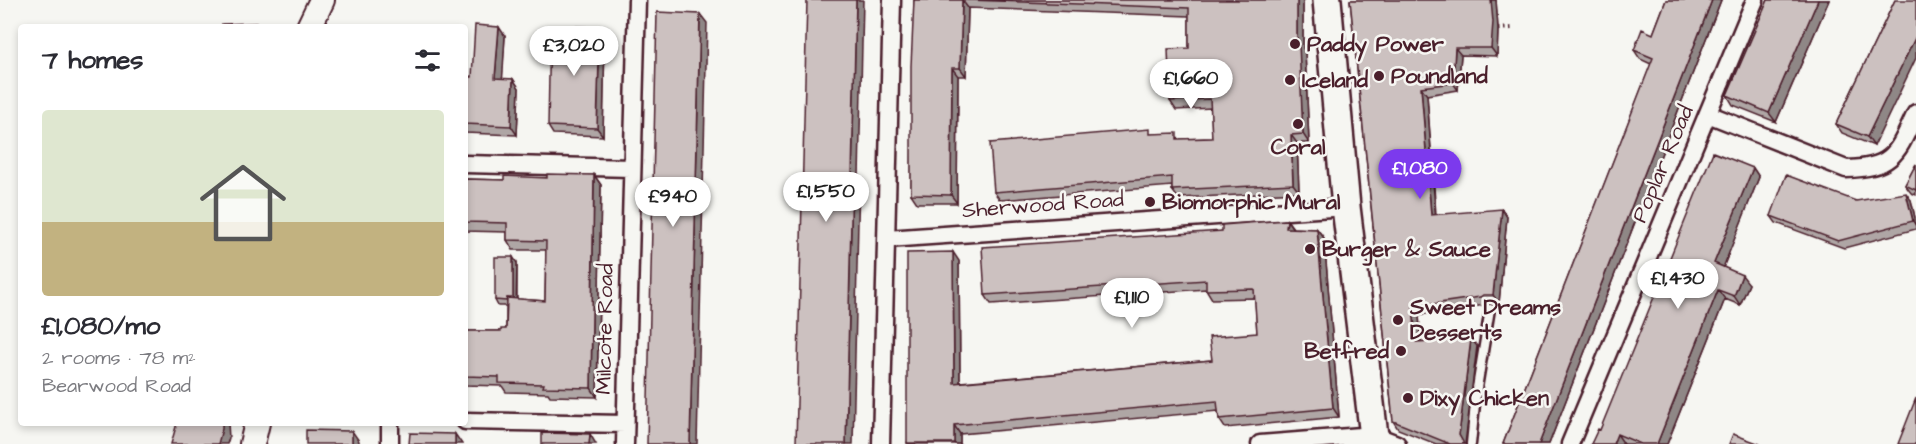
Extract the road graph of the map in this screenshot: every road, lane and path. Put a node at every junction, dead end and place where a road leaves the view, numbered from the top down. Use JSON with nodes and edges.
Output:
{"nodes":[{"id":1,"x":322,"y":0,"type":"edge"},
{"id":2,"x":637,"y":0,"type":"edge"},
{"id":3,"x":892,"y":0,"type":"edge"},
{"id":4,"x":1327,"y":0,"type":"edge"},
{"id":5,"x":1755,"y":0,"type":"edge"},
{"id":6,"x":310,"y":24,"type":"edge"},
{"id":7,"x":1514,"y":28,"type":"dead end"},
{"id":8,"x":1498,"y":29,"type":"dead end"},
{"id":9,"x":1916,"y":113,"type":"edge"},
{"id":10,"x":1708,"y":114,"type":"junction"},
{"id":11,"x":468,"y":164,"type":"edge"},
{"id":12,"x":631,"y":168,"type":"junction"},
{"id":13,"x":1346,"y":207,"type":"junction"},
{"id":14,"x":887,"y":238,"type":"junction"},
{"id":15,"x":1490,"y":309,"type":"edge"},
{"id":16,"x":468,"y":421,"type":"edge"},
{"id":17,"x":625,"y":424,"type":"junction"},
{"id":18,"x":256,"y":426,"type":"edge"},
{"id":19,"x":390,"y":426,"type":"edge"},
{"id":20,"x":1382,"y":441,"type":"edge"},
{"id":21,"x":252,"y":444,"type":"edge"},
{"id":22,"x":390,"y":444,"type":"edge"},
{"id":23,"x":625,"y":444,"type":"edge"},
{"id":24,"x":881,"y":444,"type":"edge"},
{"id":25,"x":1260,"y":444,"type":"edge"},
{"id":26,"x":1471,"y":444,"type":"edge"},
{"id":27,"x":1570,"y":444,"type":"edge"}],
"edges":[{"from":1,"to":6,"type":"street"},
{"from":2,"to":12,"type":"street","name":"Milcote Road"},
{"from":3,"to":14,"type":"street"},
{"from":4,"to":13,"type":"main road"},
{"from":5,"to":10,"type":"street","name":"Poplar Road"},
{"from":7,"to":8,"type":"path"},
{"from":9,"to":10,"type":"street"},
{"from":10,"to":27,"type":"street","name":"Poplar Road"},
{"from":11,"to":12,"type":"street"},
{"from":12,"to":17,"type":"street","name":"Milcote Road"},
{"from":13,"to":14,"type":"street","name":"Sherwood Road"},
{"from":13,"to":20,"type":"main road"},
{"from":14,"to":24,"type":"street"},
{"from":15,"to":26,"type":"lane"},
{"from":16,"to":17,"type":"street"},
{"from":17,"to":23,"type":"street","name":"Milcote Road"},
{"from":18,"to":21,"type":"street"},
{"from":19,"to":22,"type":"street"},
{"from":20,"to":25,"type":"street"}]}
